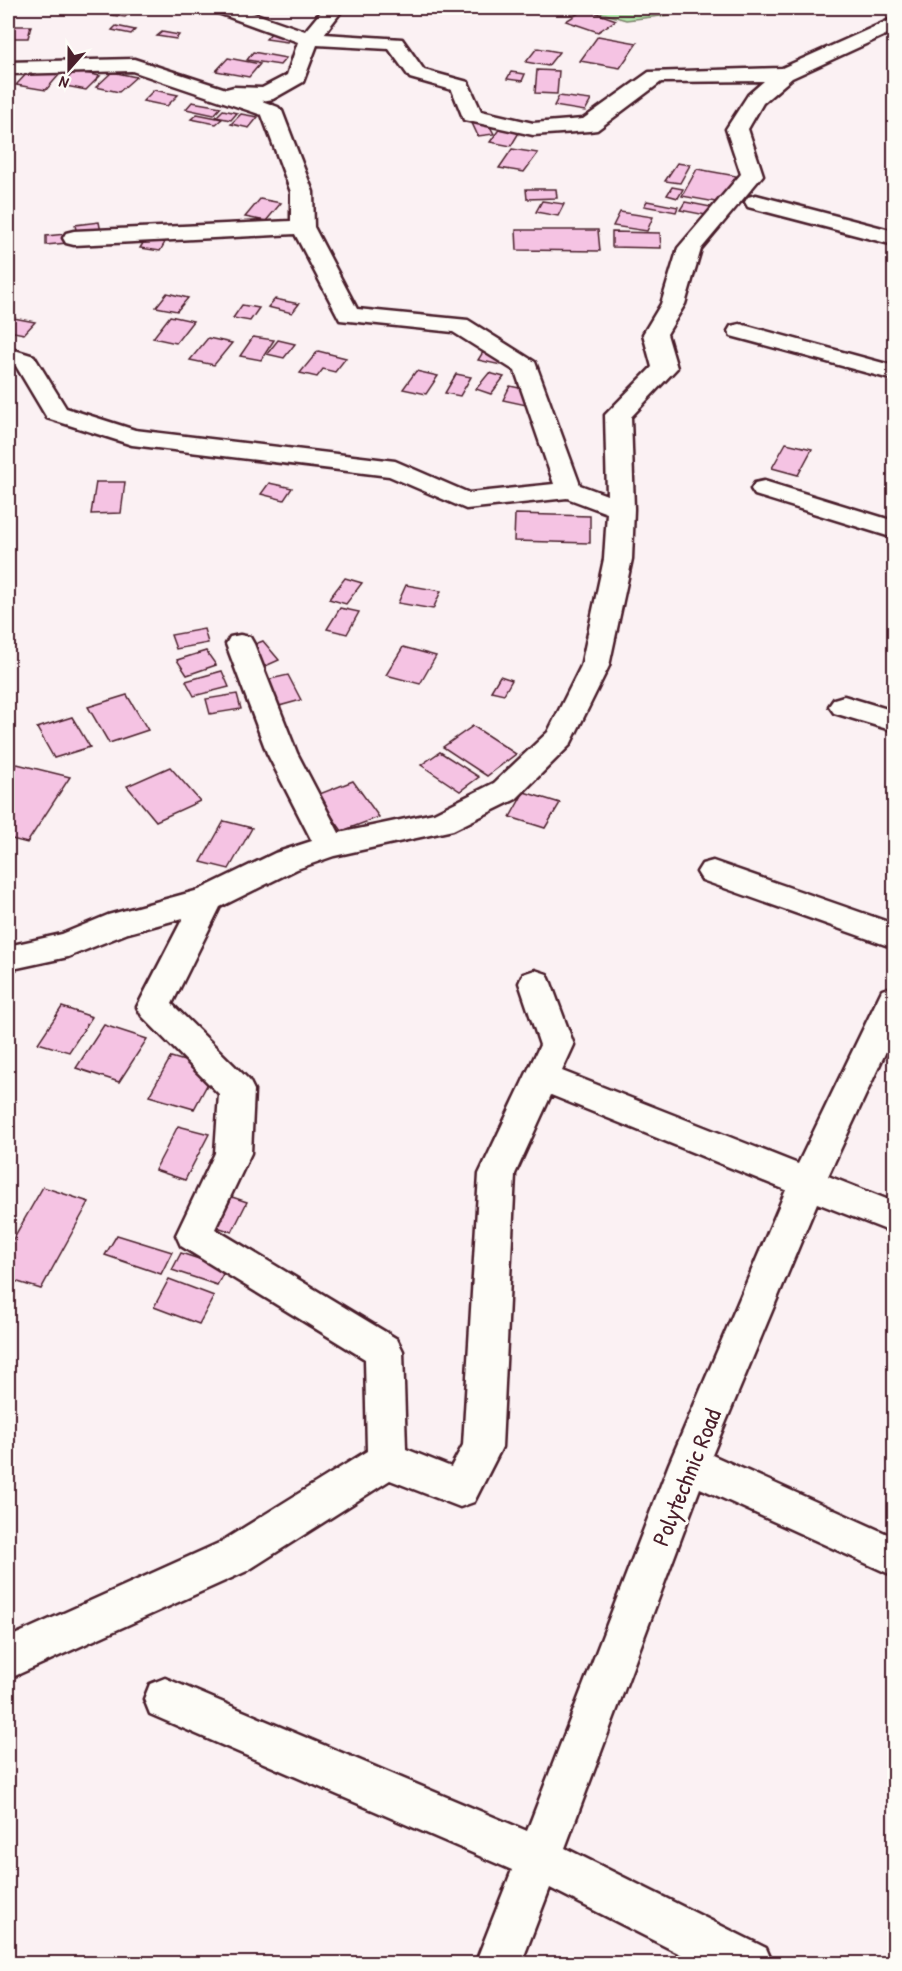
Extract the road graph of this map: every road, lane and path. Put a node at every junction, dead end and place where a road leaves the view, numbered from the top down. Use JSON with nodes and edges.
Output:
{"nodes":[{"id":1,"x":222,"y":8,"type":"edge"},
{"id":2,"x":334,"y":8,"type":"edge"},
{"id":3,"x":894,"y":24,"type":"edge"},
{"id":4,"x":309,"y":39,"type":"junction"},
{"id":5,"x":8,"y":68,"type":"edge"},
{"id":6,"x":785,"y":74,"type":"junction"},
{"id":7,"x":209,"y":92,"type":"junction"},
{"id":8,"x":756,"y":202,"type":"dead end"},
{"id":9,"x":303,"y":227,"type":"junction"},
{"id":10,"x":74,"y":237,"type":"dead end"},
{"id":11,"x":894,"y":238,"type":"edge"},
{"id":12,"x":740,"y":331,"type":"dead end"},
{"id":13,"x":8,"y":355,"type":"edge"},
{"id":14,"x":894,"y":373,"type":"edge"},
{"id":15,"x":764,"y":489,"type":"dead end"},
{"id":16,"x":569,"y":490,"type":"junction"},
{"id":17,"x":621,"y":509,"type":"junction"},
{"id":18,"x":894,"y":530,"type":"edge"},
{"id":19,"x":240,"y":644,"type":"dead end"},
{"id":20,"x":844,"y":706,"type":"dead end"},
{"id":21,"x":894,"y":721,"type":"edge"},
{"id":22,"x":330,"y":846,"type":"junction"},
{"id":23,"x":713,"y":872,"type":"dead end"},
{"id":24,"x":207,"y":899,"type":"junction"},
{"id":25,"x":894,"y":936,"type":"edge"},
{"id":26,"x":8,"y":958,"type":"edge"},
{"id":27,"x":535,"y":983,"type":"dead end"},
{"id":28,"x":894,"y":999,"type":"edge"},
{"id":29,"x":560,"y":1084,"type":"dead end"},
{"id":30,"x":807,"y":1183,"type":"junction"},
{"id":31,"x":894,"y":1218,"type":"edge"},
{"id":32,"x":387,"y":1460,"type":"junction"},
{"id":33,"x":689,"y":1464,"type":"junction"},
{"id":34,"x":894,"y":1557,"type":"edge"},
{"id":35,"x":8,"y":1659,"type":"edge"},
{"id":36,"x":165,"y":1699,"type":"dead end"},
{"id":37,"x":537,"y":1858,"type":"junction"},
{"id":38,"x":498,"y":1964,"type":"edge"},
{"id":39,"x":750,"y":1964,"type":"edge"}],
"edges":[{"from":1,"to":4,"type":"street"},
{"from":2,"to":4,"type":"street"},
{"from":3,"to":6,"type":"street"},
{"from":4,"to":6,"type":"street"},
{"from":4,"to":7,"type":"street"},
{"from":5,"to":7,"type":"street"},
{"from":6,"to":17,"type":"street"},
{"from":7,"to":9,"type":"street"},
{"from":8,"to":11,"type":"street"},
{"from":9,"to":10,"type":"street"},
{"from":9,"to":16,"type":"street"},
{"from":12,"to":14,"type":"street"},
{"from":13,"to":16,"type":"street"},
{"from":15,"to":18,"type":"street"},
{"from":16,"to":17,"type":"street"},
{"from":17,"to":22,"type":"street"},
{"from":19,"to":22,"type":"street"},
{"from":20,"to":21,"type":"street"},
{"from":22,"to":24,"type":"street"},
{"from":23,"to":25,"type":"street"},
{"from":24,"to":26,"type":"street"},
{"from":24,"to":32,"type":"street"},
{"from":27,"to":32,"type":"street"},
{"from":28,"to":30,"type":"street","name":"Polytechnic Road"},
{"from":29,"to":30,"type":"street"},
{"from":30,"to":31,"type":"street"},
{"from":30,"to":33,"type":"street","name":"Polytechnic Road"},
{"from":32,"to":35,"type":"street"},
{"from":33,"to":34,"type":"street"},
{"from":33,"to":37,"type":"street","name":"Polytechnic Road"},
{"from":36,"to":37,"type":"street"},
{"from":37,"to":38,"type":"street","name":"Polytechnic Road"},
{"from":37,"to":39,"type":"street"}]}
